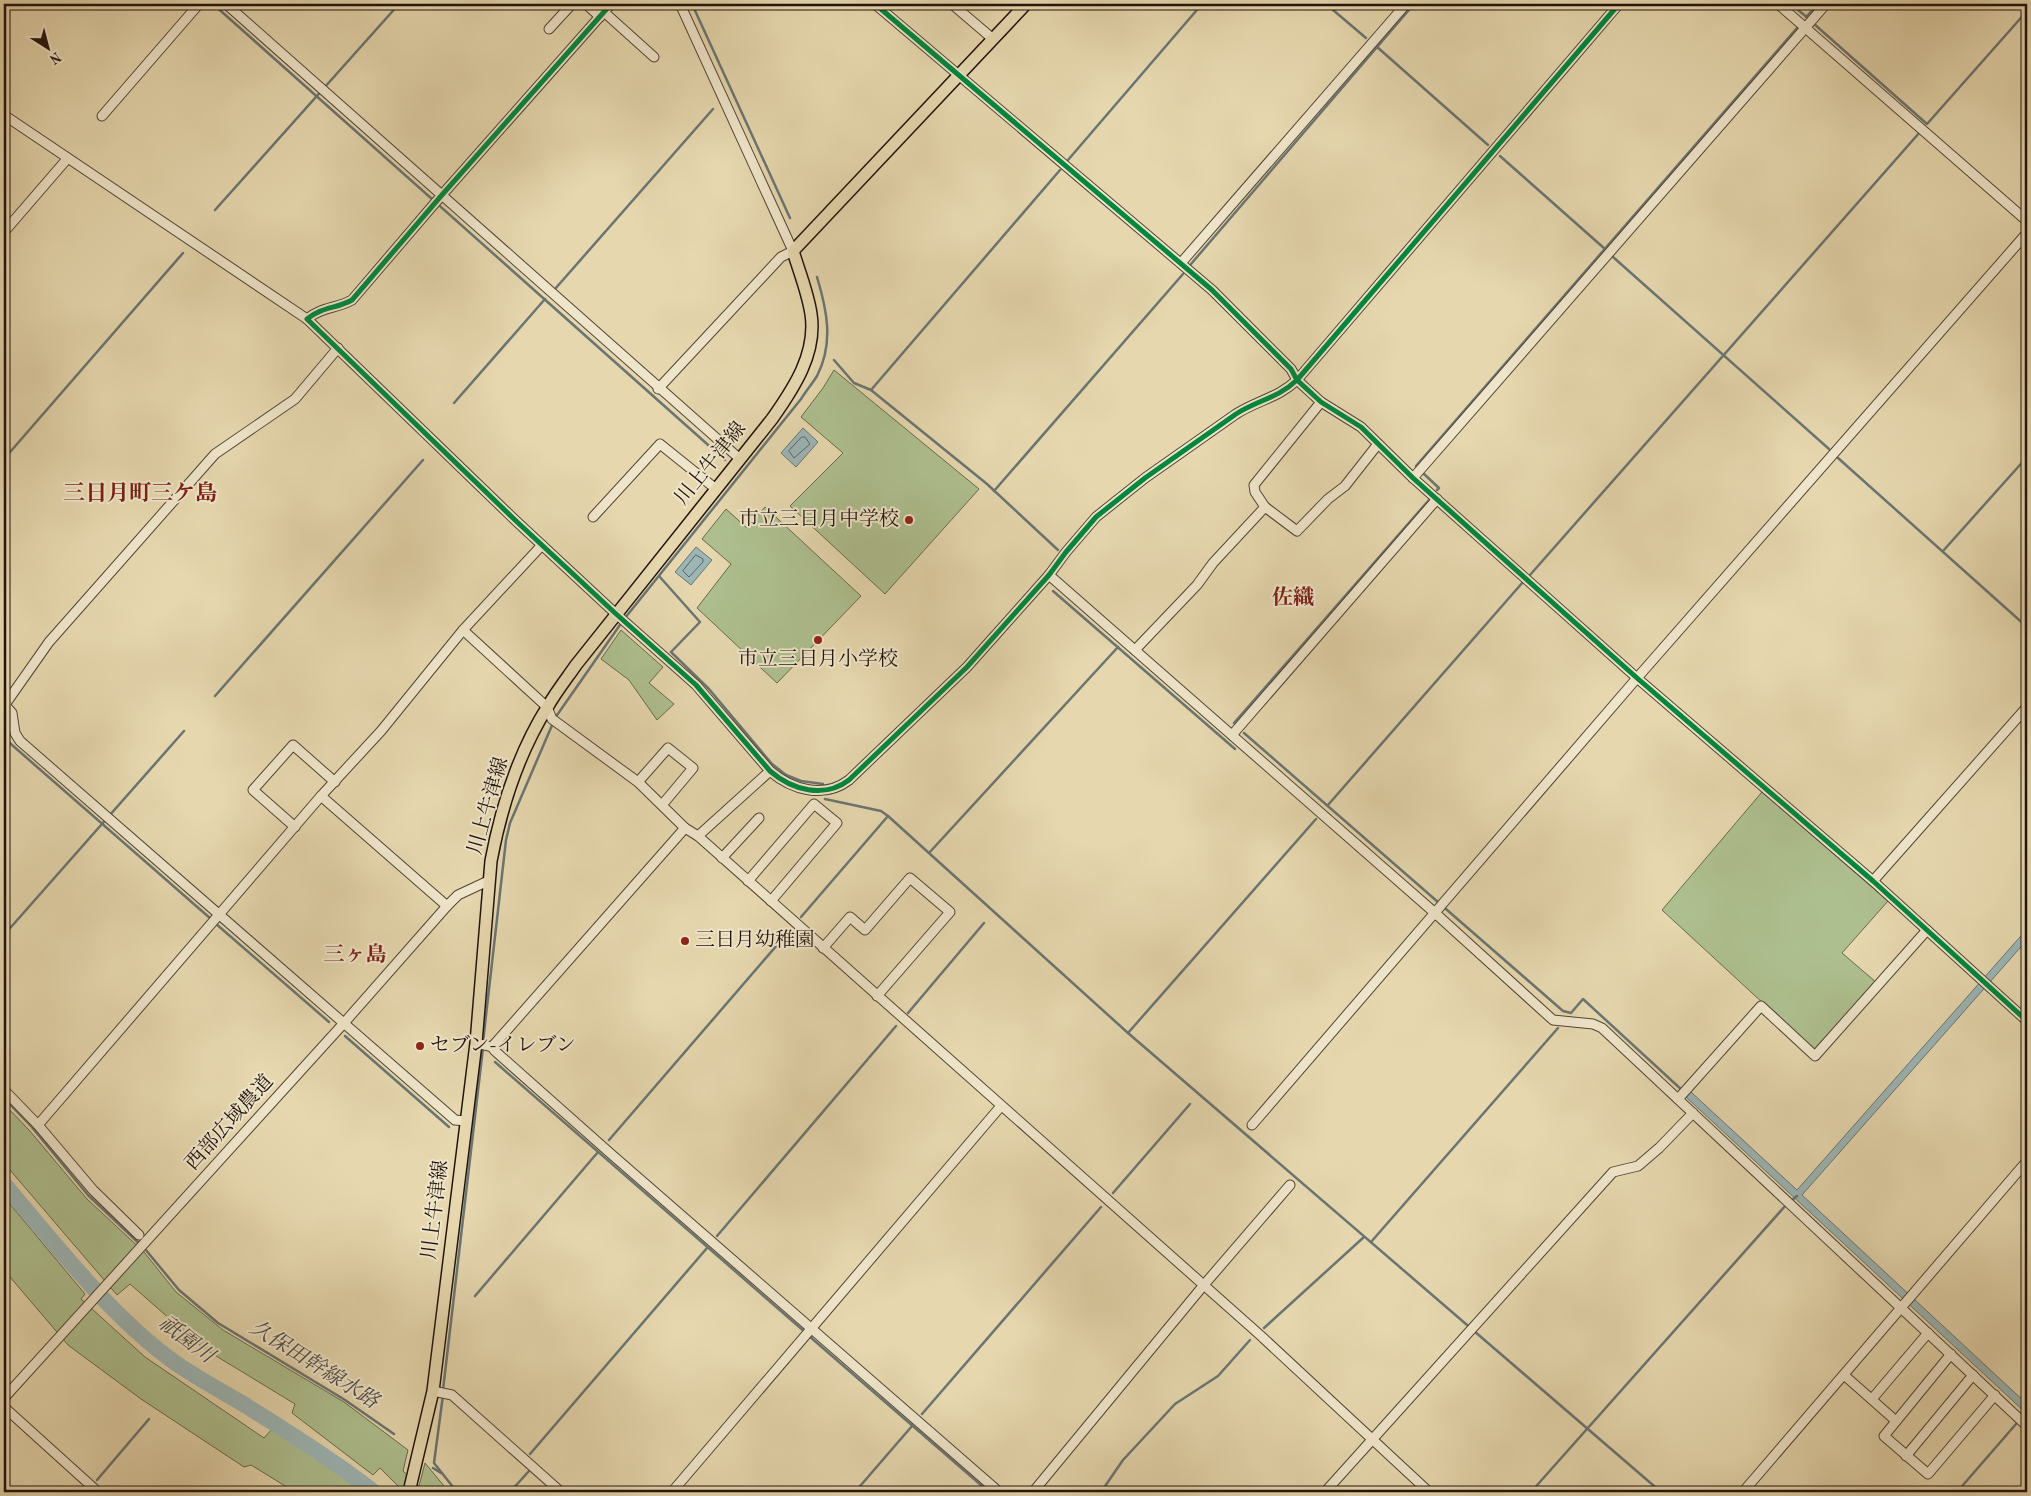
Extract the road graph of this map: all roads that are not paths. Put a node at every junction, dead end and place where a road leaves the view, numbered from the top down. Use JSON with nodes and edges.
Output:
{"nodes":[{"id":1,"x":199,"y":4,"type":"edge"},
{"id":2,"x":226,"y":4,"type":"edge"},
{"id":3,"x":572,"y":4,"type":"edge"},
{"id":4,"x":586,"y":4,"type":"edge"},
{"id":5,"x":611,"y":4,"type":"edge"},
{"id":6,"x":680,"y":4,"type":"edge"},
{"id":7,"x":875,"y":4,"type":"edge"},
{"id":8,"x":952,"y":4,"type":"edge"},
{"id":9,"x":1026,"y":4,"type":"edge"},
{"id":10,"x":1406,"y":4,"type":"edge"},
{"id":11,"x":1619,"y":4,"type":"edge"},
{"id":12,"x":1778,"y":4,"type":"edge"},
{"id":13,"x":1826,"y":4,"type":"edge"},
{"id":14,"x":602,"y":15,"type":"junction"},
{"id":15,"x":1805,"y":28,"type":"junction"},
{"id":16,"x":549,"y":29,"type":"dead end"},
{"id":17,"x":993,"y":39,"type":"junction"},
{"id":18,"x":654,"y":57,"type":"dead end"},
{"id":19,"x":959,"y":75,"type":"junction"},
{"id":20,"x":4,"y":115,"type":"edge"},
{"id":21,"x":102,"y":116,"type":"dead end"},
{"id":22,"x":67,"y":159,"type":"junction"},
{"id":23,"x":441,"y":196,"type":"junction"},
{"id":24,"x":2027,"y":221,"type":"edge"},
{"id":25,"x":4,"y":232,"type":"edge"},
{"id":26,"x":2027,"y":233,"type":"edge"},
{"id":27,"x":793,"y":251,"type":"junction"},
{"id":28,"x":1181,"y":263,"type":"junction"},
{"id":29,"x":307,"y":319,"type":"junction"},
{"id":30,"x":338,"y":348,"type":"junction"},
{"id":31,"x":1297,"y":380,"type":"junction"},
{"id":32,"x":658,"y":389,"type":"junction"},
{"id":33,"x":1321,"y":402,"type":"junction"},
{"id":34,"x":1378,"y":444,"type":"junction"},
{"id":35,"x":740,"y":460,"type":"junction"},
{"id":36,"x":1413,"y":478,"type":"junction"},
{"id":37,"x":716,"y":489,"type":"junction"},
{"id":38,"x":1437,"y":499,"type":"junction"},
{"id":39,"x":1265,"y":507,"type":"junction"},
{"id":40,"x":593,"y":516,"type":"dead end"},
{"id":41,"x":542,"y":545,"type":"junction"},
{"id":42,"x":1049,"y":576,"type":"junction"},
{"id":43,"x":621,"y":619,"type":"junction"},
{"id":44,"x":463,"y":630,"type":"junction"},
{"id":45,"x":1135,"y":650,"type":"junction"},
{"id":46,"x":1637,"y":678,"type":"junction"},
{"id":47,"x":4,"y":705,"type":"edge"},
{"id":48,"x":547,"y":707,"type":"junction"},
{"id":49,"x":2027,"y":707,"type":"edge"},
{"id":50,"x":1232,"y":735,"type":"junction"},
{"id":51,"x":770,"y":771,"type":"junction"},
{"id":52,"x":335,"y":782,"type":"junction"},
{"id":53,"x":638,"y":782,"type":"junction"},
{"id":54,"x":321,"y":796,"type":"junction"},
{"id":55,"x":662,"y":805,"type":"junction"},
{"id":56,"x":759,"y":818,"type":"dead end"},
{"id":57,"x":295,"y":827,"type":"junction"},
{"id":58,"x":685,"y":828,"type":"junction"},
{"id":59,"x":698,"y":836,"type":"junction"},
{"id":60,"x":722,"y":858,"type":"junction"},
{"id":61,"x":488,"y":881,"type":"junction"},
{"id":62,"x":748,"y":881,"type":"junction"},
{"id":63,"x":1873,"y":881,"type":"junction"},
{"id":64,"x":771,"y":902,"type":"junction"},
{"id":65,"x":447,"y":906,"type":"junction"},
{"id":66,"x":219,"y":914,"type":"junction"},
{"id":67,"x":1435,"y":914,"type":"junction"},
{"id":68,"x":1927,"y":930,"type":"junction"},
{"id":69,"x":823,"y":948,"type":"junction"},
{"id":70,"x":877,"y":996,"type":"junction"},
{"id":71,"x":2027,"y":1021,"type":"edge"},
{"id":72,"x":344,"y":1023,"type":"junction"},
{"id":73,"x":476,"y":1043,"type":"junction"},
{"id":74,"x":492,"y":1047,"type":"junction"},
{"id":75,"x":4,"y":1090,"type":"edge"},
{"id":76,"x":1678,"y":1099,"type":"junction"},
{"id":77,"x":1001,"y":1106,"type":"junction"},
{"id":78,"x":1693,"y":1113,"type":"junction"},
{"id":79,"x":466,"y":1121,"type":"junction"},
{"id":80,"x":38,"y":1125,"type":"junction"},
{"id":81,"x":1252,"y":1125,"type":"dead end"},
{"id":82,"x":2027,"y":1162,"type":"edge"},
{"id":83,"x":1290,"y":1185,"type":"dead end"},
{"id":84,"x":139,"y":1236,"type":"dead end"},
{"id":85,"x":1204,"y":1286,"type":"junction"},
{"id":86,"x":1904,"y":1306,"type":"junction"},
{"id":87,"x":811,"y":1329,"type":"junction"},
{"id":88,"x":1928,"y":1333,"type":"junction"},
{"id":89,"x":1951,"y":1354,"type":"junction"},
{"id":90,"x":1844,"y":1375,"type":"junction"},
{"id":91,"x":1974,"y":1376,"type":"junction"},
{"id":92,"x":433,"y":1391,"type":"junction"},
{"id":93,"x":1995,"y":1395,"type":"junction"},
{"id":94,"x":4,"y":1398,"type":"edge"},
{"id":95,"x":1872,"y":1399,"type":"junction"},
{"id":96,"x":4,"y":1407,"type":"edge"},
{"id":97,"x":1896,"y":1421,"type":"junction"},
{"id":98,"x":2027,"y":1426,"type":"edge"},
{"id":99,"x":1372,"y":1439,"type":"junction"},
{"id":100,"x":1906,"y":1456,"type":"junction"},
{"id":101,"x":98,"y":1492,"type":"edge"},
{"id":102,"x":409,"y":1492,"type":"edge"},
{"id":103,"x":561,"y":1492,"type":"edge"},
{"id":104,"x":672,"y":1492,"type":"edge"},
{"id":105,"x":999,"y":1492,"type":"edge"},
{"id":106,"x":1033,"y":1492,"type":"edge"},
{"id":107,"x":1326,"y":1492,"type":"edge"},
{"id":108,"x":1429,"y":1492,"type":"edge"},
{"id":109,"x":1744,"y":1492,"type":"edge"}],
"edges":[{"from":1,"to":21,"type":"street"},
{"from":2,"to":23,"type":"street"},
{"from":3,"to":16,"type":"street"},
{"from":4,"to":14,"type":"street"},
{"from":5,"to":14,"type":"street"},
{"from":6,"to":27,"type":"street"},
{"from":7,"to":19,"type":"street"},
{"from":8,"to":17,"type":"street"},
{"from":9,"to":17,"type":"main road"},
{"from":10,"to":28,"type":"street"},
{"from":11,"to":31,"type":"street"},
{"from":12,"to":15,"type":"street"},
{"from":13,"to":15,"type":"street"},
{"from":14,"to":18,"type":"street"},
{"from":14,"to":23,"type":"street"},
{"from":15,"to":24,"type":"street"},
{"from":15,"to":36,"type":"street"},
{"from":17,"to":19,"type":"main road"},
{"from":19,"to":27,"type":"main road"},
{"from":19,"to":28,"type":"street"},
{"from":20,"to":22,"type":"street"},
{"from":22,"to":25,"type":"street"},
{"from":22,"to":29,"type":"street"},
{"from":23,"to":29,"type":"street"},
{"from":23,"to":32,"type":"street"},
{"from":26,"to":46,"type":"street"},
{"from":27,"to":32,"type":"street"},
{"from":27,"to":35,"type":"main road","name":"川上牛津線"},
{"from":28,"to":31,"type":"street"},
{"from":29,"to":30,"type":"street"},
{"from":30,"to":41,"type":"street"},
{"from":30,"to":47,"type":"street"},
{"from":31,"to":33,"type":"street"},
{"from":31,"to":42,"type":"street"},
{"from":32,"to":35,"type":"street"},
{"from":33,"to":34,"type":"street"},
{"from":33,"to":39,"type":"street"},
{"from":34,"to":36,"type":"street"},
{"from":34,"to":39,"type":"street"},
{"from":35,"to":37,"type":"main road","name":"川上牛津線"},
{"from":36,"to":38,"type":"street"},
{"from":37,"to":40,"type":"street"},
{"from":37,"to":43,"type":"main road","name":"川上牛津線"},
{"from":38,"to":46,"type":"street"},
{"from":38,"to":50,"type":"street"},
{"from":39,"to":45,"type":"street"},
{"from":41,"to":43,"type":"street"},
{"from":41,"to":44,"type":"street"},
{"from":42,"to":45,"type":"street"},
{"from":42,"to":51,"type":"street"},
{"from":43,"to":48,"type":"main road","name":"川上牛津線"},
{"from":43,"to":51,"type":"street"},
{"from":44,"to":48,"type":"street"},
{"from":44,"to":52,"type":"street"},
{"from":45,"to":50,"type":"street"},
{"from":46,"to":63,"type":"street"},
{"from":46,"to":67,"type":"street"},
{"from":47,"to":66,"type":"street"},
{"from":48,"to":53,"type":"street"},
{"from":48,"to":61,"type":"main road","name":"川上牛津線"},
{"from":49,"to":63,"type":"street"},
{"from":50,"to":67,"type":"street"},
{"from":51,"to":59,"type":"street"},
{"from":52,"to":54,"type":"street"},
{"from":52,"to":57,"type":"street"},
{"from":53,"to":55,"type":"street"},
{"from":53,"to":55,"type":"street"},
{"from":54,"to":57,"type":"street"},
{"from":54,"to":65,"type":"street"},
{"from":55,"to":58,"type":"street"},
{"from":56,"to":60,"type":"street"},
{"from":57,"to":66,"type":"street"},
{"from":58,"to":59,"type":"street"},
{"from":58,"to":74,"type":"street"},
{"from":59,"to":60,"type":"street"},
{"from":60,"to":62,"type":"street"},
{"from":61,"to":65,"type":"street","name":"西部広域農道"},
{"from":61,"to":73,"type":"main road","name":"川上牛津線"},
{"from":62,"to":64,"type":"street"},
{"from":62,"to":64,"type":"street"},
{"from":63,"to":68,"type":"street"},
{"from":64,"to":69,"type":"street"},
{"from":65,"to":72,"type":"street","name":"西部広域農道"},
{"from":66,"to":72,"type":"street"},
{"from":66,"to":80,"type":"street"},
{"from":67,"to":76,"type":"street"},
{"from":67,"to":81,"type":"street"},
{"from":68,"to":71,"type":"street"},
{"from":68,"to":76,"type":"street"},
{"from":69,"to":70,"type":"street"},
{"from":69,"to":70,"type":"street"},
{"from":70,"to":77,"type":"street"},
{"from":72,"to":79,"type":"street"},
{"from":72,"to":94,"type":"street","name":"西部広域農道"},
{"from":73,"to":74,"type":"street"},
{"from":73,"to":79,"type":"main road","name":"川上牛津線"},
{"from":74,"to":87,"type":"street"},
{"from":75,"to":80,"type":"street"},
{"from":76,"to":78,"type":"street"},
{"from":77,"to":85,"type":"street"},
{"from":77,"to":87,"type":"street"},
{"from":78,"to":86,"type":"street"},
{"from":78,"to":99,"type":"street"},
{"from":79,"to":92,"type":"main road","name":"川上牛津線"},
{"from":80,"to":84,"type":"street"},
{"from":82,"to":86,"type":"street"},
{"from":83,"to":85,"type":"street"},
{"from":85,"to":99,"type":"street"},
{"from":85,"to":106,"type":"street"},
{"from":86,"to":88,"type":"street"},
{"from":86,"to":90,"type":"street"},
{"from":87,"to":104,"type":"street"},
{"from":87,"to":105,"type":"street"},
{"from":88,"to":89,"type":"street"},
{"from":88,"to":95,"type":"street"},
{"from":89,"to":91,"type":"street"},
{"from":89,"to":97,"type":"street"},
{"from":90,"to":95,"type":"street"},
{"from":90,"to":109,"type":"street"},
{"from":91,"to":93,"type":"street"},
{"from":91,"to":100,"type":"street"},
{"from":92,"to":102,"type":"main road","name":"川上牛津線"},
{"from":92,"to":103,"type":"street"},
{"from":93,"to":98,"type":"street"},
{"from":93,"to":100,"type":"street"},
{"from":95,"to":97,"type":"street"},
{"from":96,"to":101,"type":"street"},
{"from":97,"to":100,"type":"street"},
{"from":99,"to":107,"type":"street"},
{"from":99,"to":108,"type":"street"}]}
